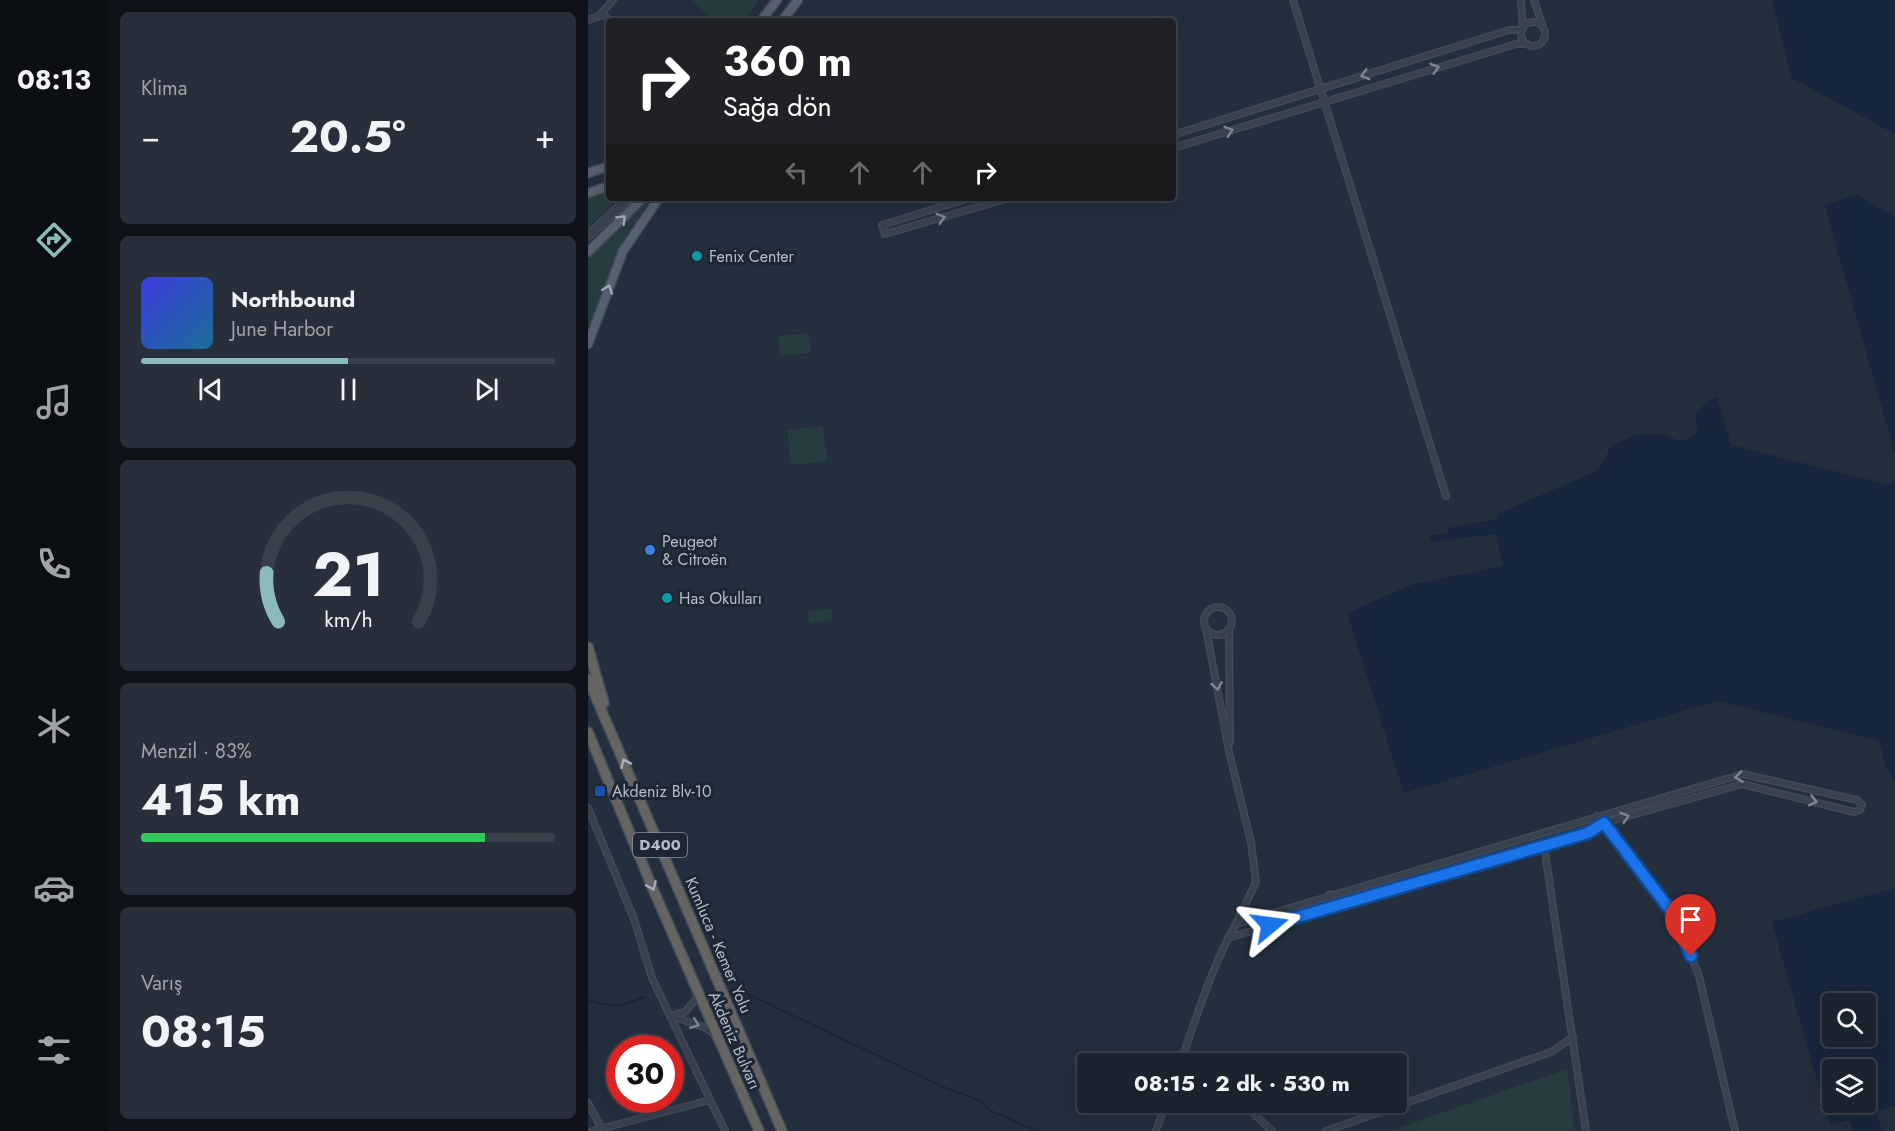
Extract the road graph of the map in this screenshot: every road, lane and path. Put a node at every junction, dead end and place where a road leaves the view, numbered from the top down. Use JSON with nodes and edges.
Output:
{"nodes":[{"id":1,"x":613,"y":0,"type":"edge"},
{"id":2,"x":777,"y":0,"type":"edge"},
{"id":3,"x":798,"y":0,"type":"edge"},
{"id":4,"x":1293,"y":0,"type":"edge"},
{"id":5,"x":1521,"y":0,"type":"edge"},
{"id":6,"x":1534,"y":0,"type":"edge"},
{"id":7,"x":602,"y":14,"type":"junction"},
{"id":8,"x":607,"y":18,"type":"edge"},
{"id":9,"x":763,"y":18,"type":"edge"},
{"id":10,"x":784,"y":18,"type":"edge"},
{"id":11,"x":588,"y":20,"type":"edge"},
{"id":12,"x":1543,"y":28,"type":"junction"},
{"id":13,"x":1522,"y":29,"type":"junction"},
{"id":14,"x":1527,"y":44,"type":"junction"},
{"id":15,"x":1401,"y":65,"type":"junction"},
{"id":16,"x":1404,"y":77,"type":"junction"},
{"id":17,"x":1320,"y":88,"type":"junction"},
{"id":18,"x":1324,"y":102,"type":"junction"},
{"id":19,"x":1176,"y":134,"type":"edge"},
{"id":20,"x":1176,"y":147,"type":"edge"},
{"id":21,"x":606,"y":167,"type":"edge"},
{"id":22,"x":588,"y":173,"type":"edge"},
{"id":23,"x":606,"y":187,"type":"edge"},
{"id":24,"x":588,"y":193,"type":"edge"},
{"id":25,"x":625,"y":201,"type":"edge"},
{"id":26,"x":640,"y":201,"type":"edge"},
{"id":27,"x":657,"y":201,"type":"edge"},
{"id":28,"x":960,"y":201,"type":"edge"},
{"id":29,"x":999,"y":201,"type":"edge"},
{"id":30,"x":588,"y":236,"type":"edge"},
{"id":31,"x":588,"y":252,"type":"edge"},
{"id":32,"x":588,"y":344,"type":"edge"},
{"id":33,"x":1446,"y":496,"type":"dead end"},
{"id":34,"x":1206,"y":629,"type":"junction"},
{"id":35,"x":1229,"y":629,"type":"junction"},
{"id":36,"x":588,"y":647,"type":"edge"},
{"id":37,"x":588,"y":679,"type":"edge"},
{"id":38,"x":588,"y":732,"type":"edge"},
{"id":39,"x":588,"y":737,"type":"edge"},
{"id":40,"x":614,"y":738,"type":"junction"},
{"id":41,"x":597,"y":754,"type":"junction"},
{"id":42,"x":1230,"y":756,"type":"junction"},
{"id":43,"x":588,"y":808,"type":"edge"},
{"id":44,"x":1597,"y":816,"type":"junction"},
{"id":45,"x":1604,"y":823,"type":"junction"},
{"id":46,"x":1532,"y":836,"type":"junction"},
{"id":47,"x":1544,"y":845,"type":"junction"},
{"id":48,"x":1535,"y":847,"type":"junction"},
{"id":49,"x":1330,"y":896,"type":"junction"},
{"id":50,"x":1333,"y":907,"type":"junction"},
{"id":51,"x":1236,"y":924,"type":"junction"},
{"id":52,"x":1228,"y":938,"type":"junction"},
{"id":53,"x":699,"y":995,"type":"junction"},
{"id":54,"x":672,"y":1016,"type":"junction"},
{"id":55,"x":716,"y":1036,"type":"junction"},
{"id":56,"x":1573,"y":1037,"type":"junction"},
{"id":57,"x":1184,"y":1053,"type":"edge"},
{"id":58,"x":710,"y":1100,"type":"junction"},
{"id":59,"x":588,"y":1103,"type":"edge"},
{"id":60,"x":1162,"y":1113,"type":"edge"},
{"id":61,"x":1253,"y":1113,"type":"edge"},
{"id":62,"x":603,"y":1130,"type":"edge"},
{"id":63,"x":592,"y":1131,"type":"edge"},
{"id":64,"x":725,"y":1131,"type":"edge"},
{"id":65,"x":759,"y":1131,"type":"edge"},
{"id":66,"x":782,"y":1131,"type":"edge"},
{"id":67,"x":1156,"y":1131,"type":"edge"},
{"id":68,"x":1272,"y":1131,"type":"edge"},
{"id":69,"x":1326,"y":1131,"type":"edge"},
{"id":70,"x":1586,"y":1131,"type":"edge"},
{"id":71,"x":1735,"y":1131,"type":"edge"}],
"edges":[{"from":1,"to":7,"type":"street"},
{"from":2,"to":9,"type":"main road"},
{"from":3,"to":10,"type":"main road"},
{"from":4,"to":17,"type":"street"},
{"from":5,"to":13,"type":"street"},
{"from":6,"to":12,"type":"street"},
{"from":7,"to":8,"type":"street"},
{"from":7,"to":11,"type":"street"},
{"from":12,"to":13,"type":"street"},
{"from":12,"to":14,"type":"street"},
{"from":13,"to":14,"type":"street"},
{"from":13,"to":15,"type":"street"},
{"from":16,"to":14,"type":"street","one_way":true},
{"from":15,"to":16,"type":"street"},
{"from":15,"to":17,"type":"street","one_way":true},
{"from":16,"to":18,"type":"street"},
{"from":17,"to":18,"type":"street"},
{"from":17,"to":19,"type":"street"},
{"from":20,"to":18,"type":"street","one_way":true},
{"from":18,"to":33,"type":"street"},
{"from":21,"to":22,"type":"main road"},
{"from":23,"to":24,"type":"main road"},
{"from":25,"to":30,"type":"street"},
{"from":31,"to":26,"type":"main road","one_way":true},
{"from":32,"to":27,"type":"main road","one_way":true},
{"from":28,"to":29,"type":"street","one_way":true},
{"from":34,"to":35,"type":"street"},
{"from":34,"to":35,"type":"street"},
{"from":34,"to":42,"type":"street","one_way":true},
{"from":35,"to":42,"type":"street"},
{"from":36,"to":40,"type":"highway","name":"Kumluca - Kemer Yolu","number":"D400"},
{"from":37,"to":40,"type":"highway","name":"Kumluca - Kemer Yolu","number":"D400"},
{"from":38,"to":41,"type":"highway","number":"D400"},
{"from":39,"to":41,"type":"highway","number":"D400"},
{"from":66,"to":40,"type":"highway","name":"Kumluca - Kemer Yolu","number":"D400","one_way":true},
{"from":41,"to":53,"type":"highway","name":"Akdeniz Bulvarı","number":"D400","one_way":true},
{"from":42,"to":51,"type":"street"},
{"from":43,"to":54,"type":"street"},
{"from":44,"to":45,"type":"street"},
{"from":45,"to":44,"type":"street","one_way":true},
{"from":44,"to":46,"type":"street"},
{"from":45,"to":47,"type":"street"},
{"from":45,"to":71,"type":"street"},
{"from":46,"to":48,"type":"street"},
{"from":46,"to":49,"type":"street"},
{"from":47,"to":48,"type":"street"},
{"from":47,"to":56,"type":"street"},
{"from":48,"to":50,"type":"street"},
{"from":49,"to":50,"type":"street"},
{"from":49,"to":51,"type":"street"},
{"from":50,"to":52,"type":"street"},
{"from":51,"to":52,"type":"street"},
{"from":52,"to":57,"type":"street"},
{"from":53,"to":54,"type":"street"},
{"from":53,"to":55,"type":"highway","name":"Akdeniz Bulvarı","number":"D400"},
{"from":54,"to":55,"type":"street","one_way":true},
{"from":54,"to":58,"type":"street"},
{"from":55,"to":65,"type":"highway","name":"Akdeniz Bulvarı","number":"D400"},
{"from":56,"to":69,"type":"street"},
{"from":56,"to":70,"type":"street"},
{"from":58,"to":62,"type":"street"},
{"from":58,"to":64,"type":"street"},
{"from":59,"to":62,"type":"street"},
{"from":60,"to":67,"type":"street"},
{"from":61,"to":68,"type":"street"},
{"from":62,"to":63,"type":"street"}]}
